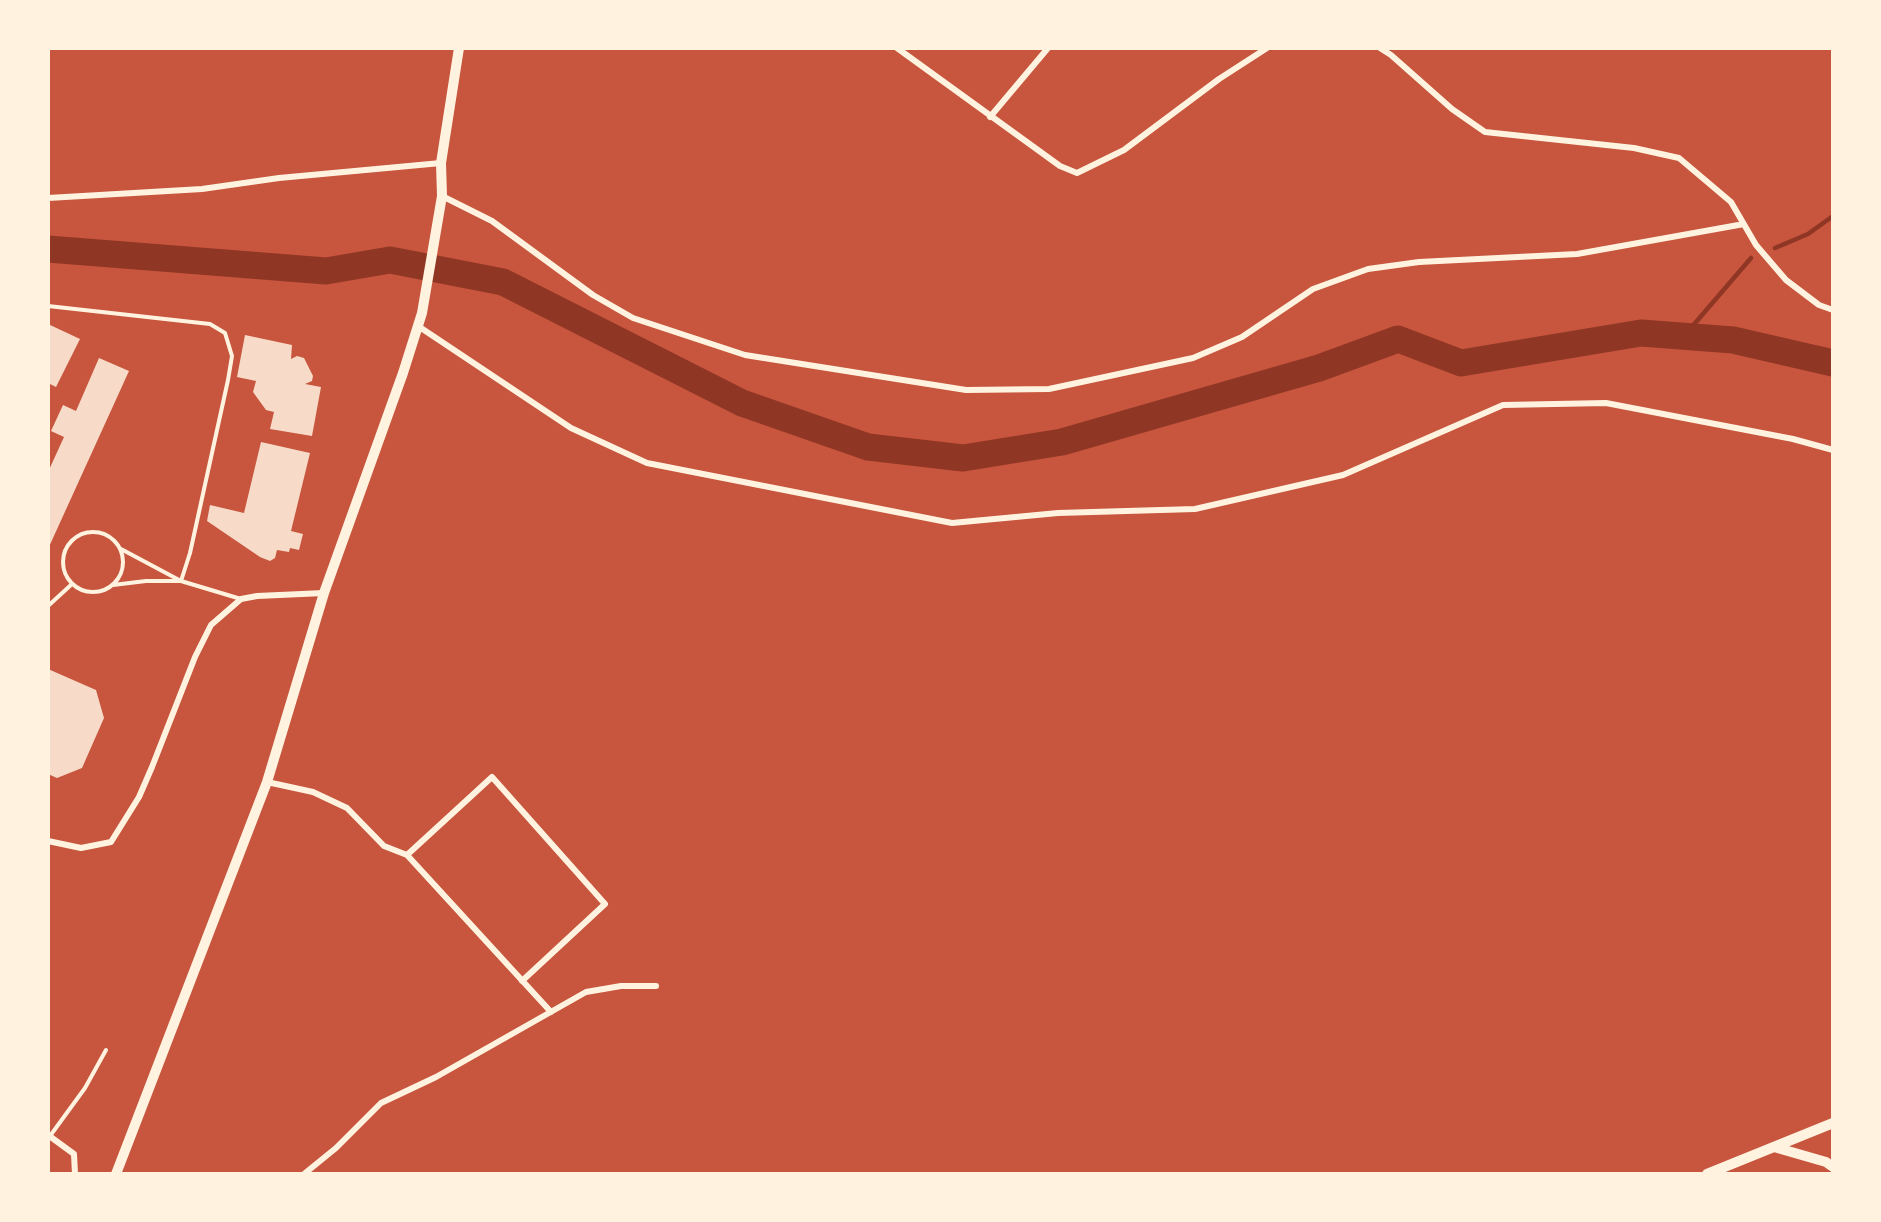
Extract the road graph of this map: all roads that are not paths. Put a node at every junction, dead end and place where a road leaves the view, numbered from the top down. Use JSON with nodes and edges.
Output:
{"nodes":[{"id":1,"x":459,"y":48,"type":"edge"},
{"id":2,"x":897,"y":48,"type":"edge"},
{"id":3,"x":1048,"y":48,"type":"edge"},
{"id":4,"x":1267,"y":48,"type":"edge"},
{"id":5,"x":1380,"y":48,"type":"edge"},
{"id":6,"x":990,"y":117,"type":"junction"},
{"id":7,"x":441,"y":163,"type":"junction"},
{"id":8,"x":442,"y":196,"type":"junction"},
{"id":9,"x":48,"y":198,"type":"edge"},
{"id":10,"x":1744,"y":225,"type":"junction"},
{"id":11,"x":48,"y":306,"type":"edge"},
{"id":12,"x":1833,"y":310,"type":"edge"},
{"id":13,"x":418,"y":326,"type":"junction"},
{"id":14,"x":1833,"y":450,"type":"edge"},
{"id":15,"x":121,"y":549,"type":"junction"},
{"id":16,"x":182,"y":581,"type":"junction"},
{"id":17,"x":72,"y":584,"type":"junction"},
{"id":18,"x":113,"y":585,"type":"junction"},
{"id":19,"x":324,"y":593,"type":"junction"},
{"id":20,"x":241,"y":598,"type":"junction"},
{"id":21,"x":48,"y":606,"type":"edge"},
{"id":22,"x":267,"y":782,"type":"junction"},
{"id":23,"x":48,"y":841,"type":"edge"},
{"id":24,"x":407,"y":855,"type":"junction"},
{"id":25,"x":522,"y":981,"type":"junction"},
{"id":26,"x":656,"y":986,"type":"dead end"},
{"id":27,"x":551,"y":1012,"type":"junction"},
{"id":28,"x":106,"y":1050,"type":"dead end"},
{"id":29,"x":1833,"y":1123,"type":"edge"},
{"id":30,"x":49,"y":1136,"type":"edge"},
{"id":31,"x":1774,"y":1147,"type":"junction"},
{"id":32,"x":1833,"y":1167,"type":"edge"},
{"id":33,"x":75,"y":1174,"type":"edge"},
{"id":34,"x":116,"y":1174,"type":"edge"},
{"id":35,"x":304,"y":1174,"type":"edge"},
{"id":36,"x":1707,"y":1174,"type":"edge"}],
"edges":[{"from":1,"to":7,"type":"main road"},
{"from":2,"to":6,"type":"street"},
{"from":3,"to":6,"type":"street"},
{"from":4,"to":6,"type":"street"},
{"from":5,"to":10,"type":"street"},
{"from":7,"to":8,"type":"main road"},
{"from":7,"to":9,"type":"street"},
{"from":8,"to":10,"type":"street"},
{"from":8,"to":13,"type":"main road"},
{"from":10,"to":12,"type":"street"},
{"from":11,"to":16,"type":"lane"},
{"from":13,"to":14,"type":"street"},
{"from":13,"to":19,"type":"main road"},
{"from":15,"to":16,"type":"lane"},
{"from":15,"to":17,"type":"lane"},
{"from":15,"to":18,"type":"lane"},
{"from":16,"to":18,"type":"lane"},
{"from":16,"to":20,"type":"lane"},
{"from":17,"to":18,"type":"lane"},
{"from":17,"to":21,"type":"lane"},
{"from":19,"to":20,"type":"street"},
{"from":19,"to":22,"type":"main road"},
{"from":20,"to":23,"type":"street"},
{"from":22,"to":24,"type":"street"},
{"from":22,"to":34,"type":"main road"},
{"from":24,"to":25,"type":"street"},
{"from":24,"to":25,"type":"street"},
{"from":25,"to":27,"type":"street"},
{"from":26,"to":27,"type":"street"},
{"from":27,"to":35,"type":"street"},
{"from":28,"to":30,"type":"lane"},
{"from":29,"to":31,"type":"main road"},
{"from":30,"to":33,"type":"street"},
{"from":31,"to":32,"type":"main road"},
{"from":31,"to":36,"type":"main road"}]}
